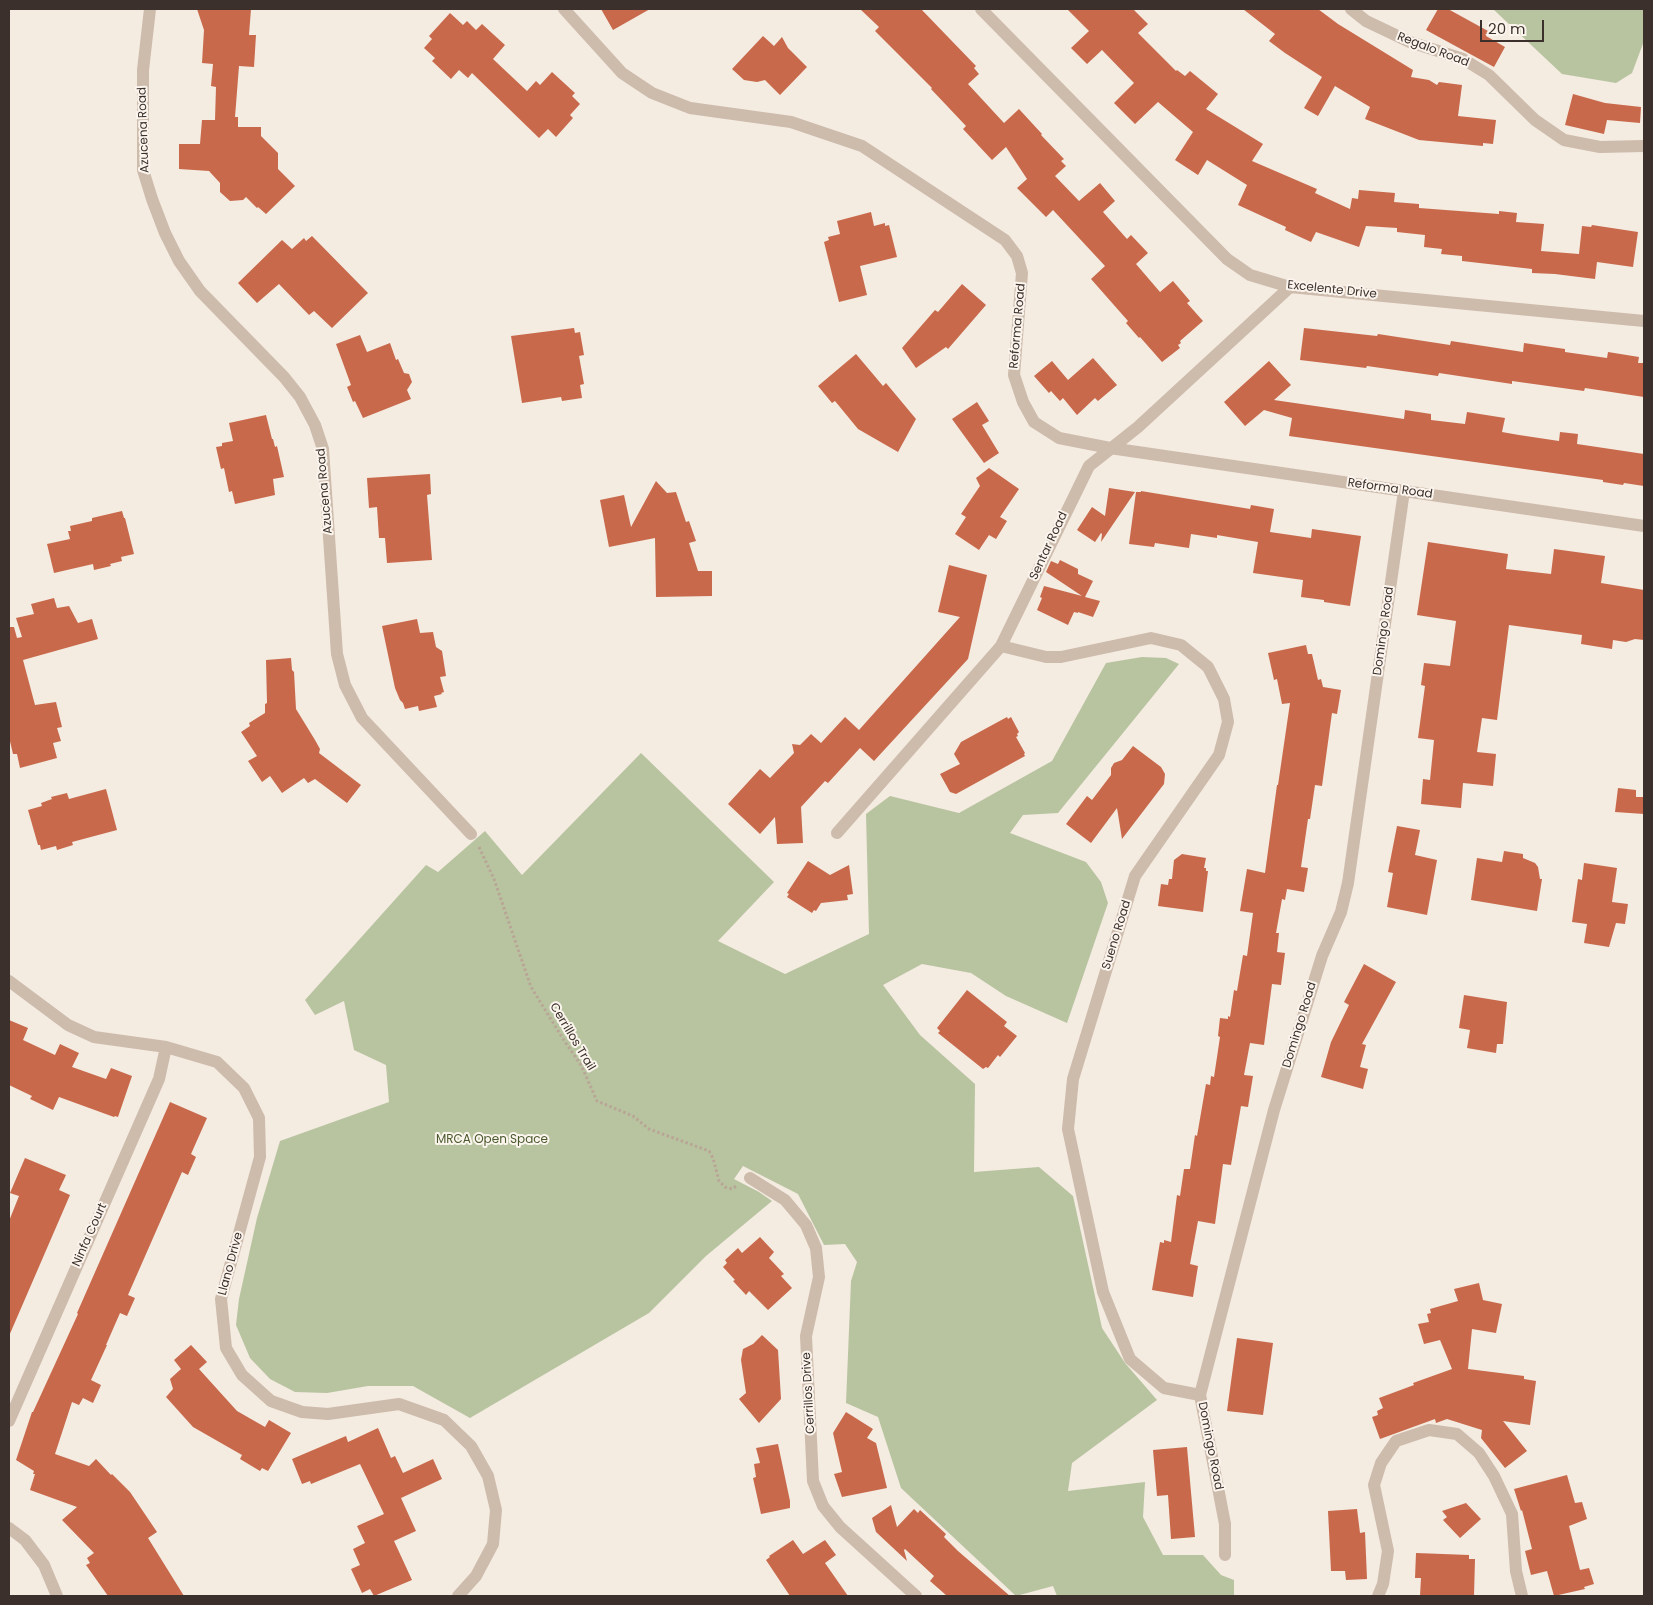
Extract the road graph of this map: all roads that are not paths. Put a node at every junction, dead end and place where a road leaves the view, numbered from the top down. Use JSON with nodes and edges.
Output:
{"nodes":[{"id":1,"x":150,"y":9,"type":"edge"},
{"id":2,"x":564,"y":9,"type":"edge"},
{"id":3,"x":981,"y":9,"type":"edge"},
{"id":4,"x":1351,"y":9,"type":"edge"},
{"id":5,"x":1644,"y":146,"type":"edge"},
{"id":6,"x":1290,"y":287,"type":"junction"},
{"id":7,"x":1644,"y":321,"type":"edge"},
{"id":8,"x":1110,"y":448,"type":"junction"},
{"id":9,"x":1404,"y":491,"type":"junction"},
{"id":10,"x":1644,"y":526,"type":"edge"},
{"id":11,"x":1001,"y":646,"type":"junction"},
{"id":12,"x":837,"y":833,"type":"dead end"},
{"id":13,"x":471,"y":834,"type":"road end"},
{"id":14,"x":9,"y":981,"type":"edge"},
{"id":15,"x":166,"y":1047,"type":"junction"},
{"id":16,"x":750,"y":1178,"type":"road end"},
{"id":17,"x":1200,"y":1396,"type":"junction"},
{"id":18,"x":9,"y":1421,"type":"edge"},
{"id":19,"x":9,"y":1528,"type":"edge"},
{"id":20,"x":1225,"y":1555,"type":"dead end"},
{"id":21,"x":57,"y":1596,"type":"edge"},
{"id":22,"x":458,"y":1596,"type":"edge"},
{"id":23,"x":916,"y":1596,"type":"edge"},
{"id":24,"x":1378,"y":1596,"type":"edge"},
{"id":25,"x":1522,"y":1596,"type":"edge"}],
"edges":[{"from":1,"to":13,"type":"street","name":"Azucena Road"},
{"from":2,"to":8,"type":"street","name":"Reforma Road"},
{"from":3,"to":6,"type":"street","name":"Excelente Drive"},
{"from":4,"to":5,"type":"street","name":"Regalo Road"},
{"from":6,"to":7,"type":"street","name":"Excelente Drive"},
{"from":6,"to":8,"type":"street","name":"Sentar Road"},
{"from":8,"to":9,"type":"street","name":"Reforma Road"},
{"from":8,"to":11,"type":"street","name":"Sentar Road"},
{"from":9,"to":10,"type":"street","name":"Reforma Road"},
{"from":9,"to":17,"type":"street","name":"Domingo Road"},
{"from":11,"to":12,"type":"street","name":"Sentar Road"},
{"from":11,"to":17,"type":"street","name":"Sueno Road"},
{"from":14,"to":15,"type":"street","name":"Llano Drive"},
{"from":15,"to":18,"type":"street","name":"Ninfa Court"},
{"from":15,"to":22,"type":"street","name":"Llano Drive"},
{"from":16,"to":23,"type":"street","name":"Cerrillos Drive"},
{"from":17,"to":20,"type":"street","name":"Domingo Road"},
{"from":19,"to":21,"type":"street"},
{"from":24,"to":25,"type":"street"}]}
